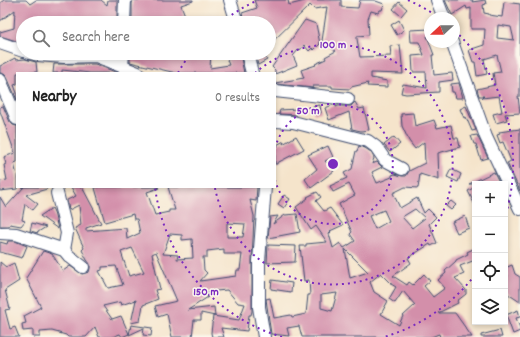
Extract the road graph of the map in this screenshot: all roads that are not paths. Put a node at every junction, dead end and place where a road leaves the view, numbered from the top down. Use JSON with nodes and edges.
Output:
{"nodes":[{"id":1,"x":124,"y":0,"type":"edge"},
{"id":2,"x":230,"y":0,"type":"edge"},
{"id":3,"x":437,"y":0,"type":"edge"},
{"id":4,"x":442,"y":12,"type":"edge"},
{"id":5,"x":124,"y":16,"type":"edge"},
{"id":6,"x":235,"y":16,"type":"edge"},
{"id":7,"x":0,"y":43,"type":"edge"},
{"id":8,"x":454,"y":48,"type":"edge"},
{"id":9,"x":16,"y":49,"type":"edge"},
{"id":10,"x":106,"y":60,"type":"edge"},
{"id":11,"x":122,"y":60,"type":"edge"},
{"id":12,"x":249,"y":60,"type":"edge"},
{"id":13,"x":122,"y":66,"type":"junction"},
{"id":14,"x":136,"y":72,"type":"edge"},
{"id":15,"x":252,"y":72,"type":"edge"},
{"id":16,"x":0,"y":80,"type":"edge"},
{"id":17,"x":276,"y":91,"type":"edge"},
{"id":18,"x":348,"y":99,"type":"dead end"},
{"id":19,"x":16,"y":117,"type":"edge"},
{"id":20,"x":276,"y":120,"type":"edge"},
{"id":21,"x":402,"y":169,"type":"dead end"},
{"id":22,"x":265,"y":188,"type":"edge"},
{"id":23,"x":57,"y":193,"type":"dead end"},
{"id":24,"x":520,"y":209,"type":"edge"},
{"id":25,"x":0,"y":233,"type":"edge"},
{"id":26,"x":64,"y":250,"type":"junction"},
{"id":27,"x":83,"y":267,"type":"dead end"},
{"id":28,"x":264,"y":337,"type":"edge"}],
"edges":[{"from":1,"to":5,"type":"street"},
{"from":2,"to":6,"type":"street"},
{"from":3,"to":4,"type":"street"},
{"from":7,"to":9,"type":"street"},
{"from":8,"to":24,"type":"street"},
{"from":10,"to":13,"type":"street"},
{"from":11,"to":13,"type":"street"},
{"from":12,"to":15,"type":"street"},
{"from":13,"to":14,"type":"street"},
{"from":16,"to":19,"type":"street"},
{"from":17,"to":18,"type":"street"},
{"from":20,"to":21,"type":"street"},
{"from":22,"to":28,"type":"street"},
{"from":23,"to":26,"type":"street"},
{"from":25,"to":26,"type":"street"},
{"from":26,"to":27,"type":"street"}]}
